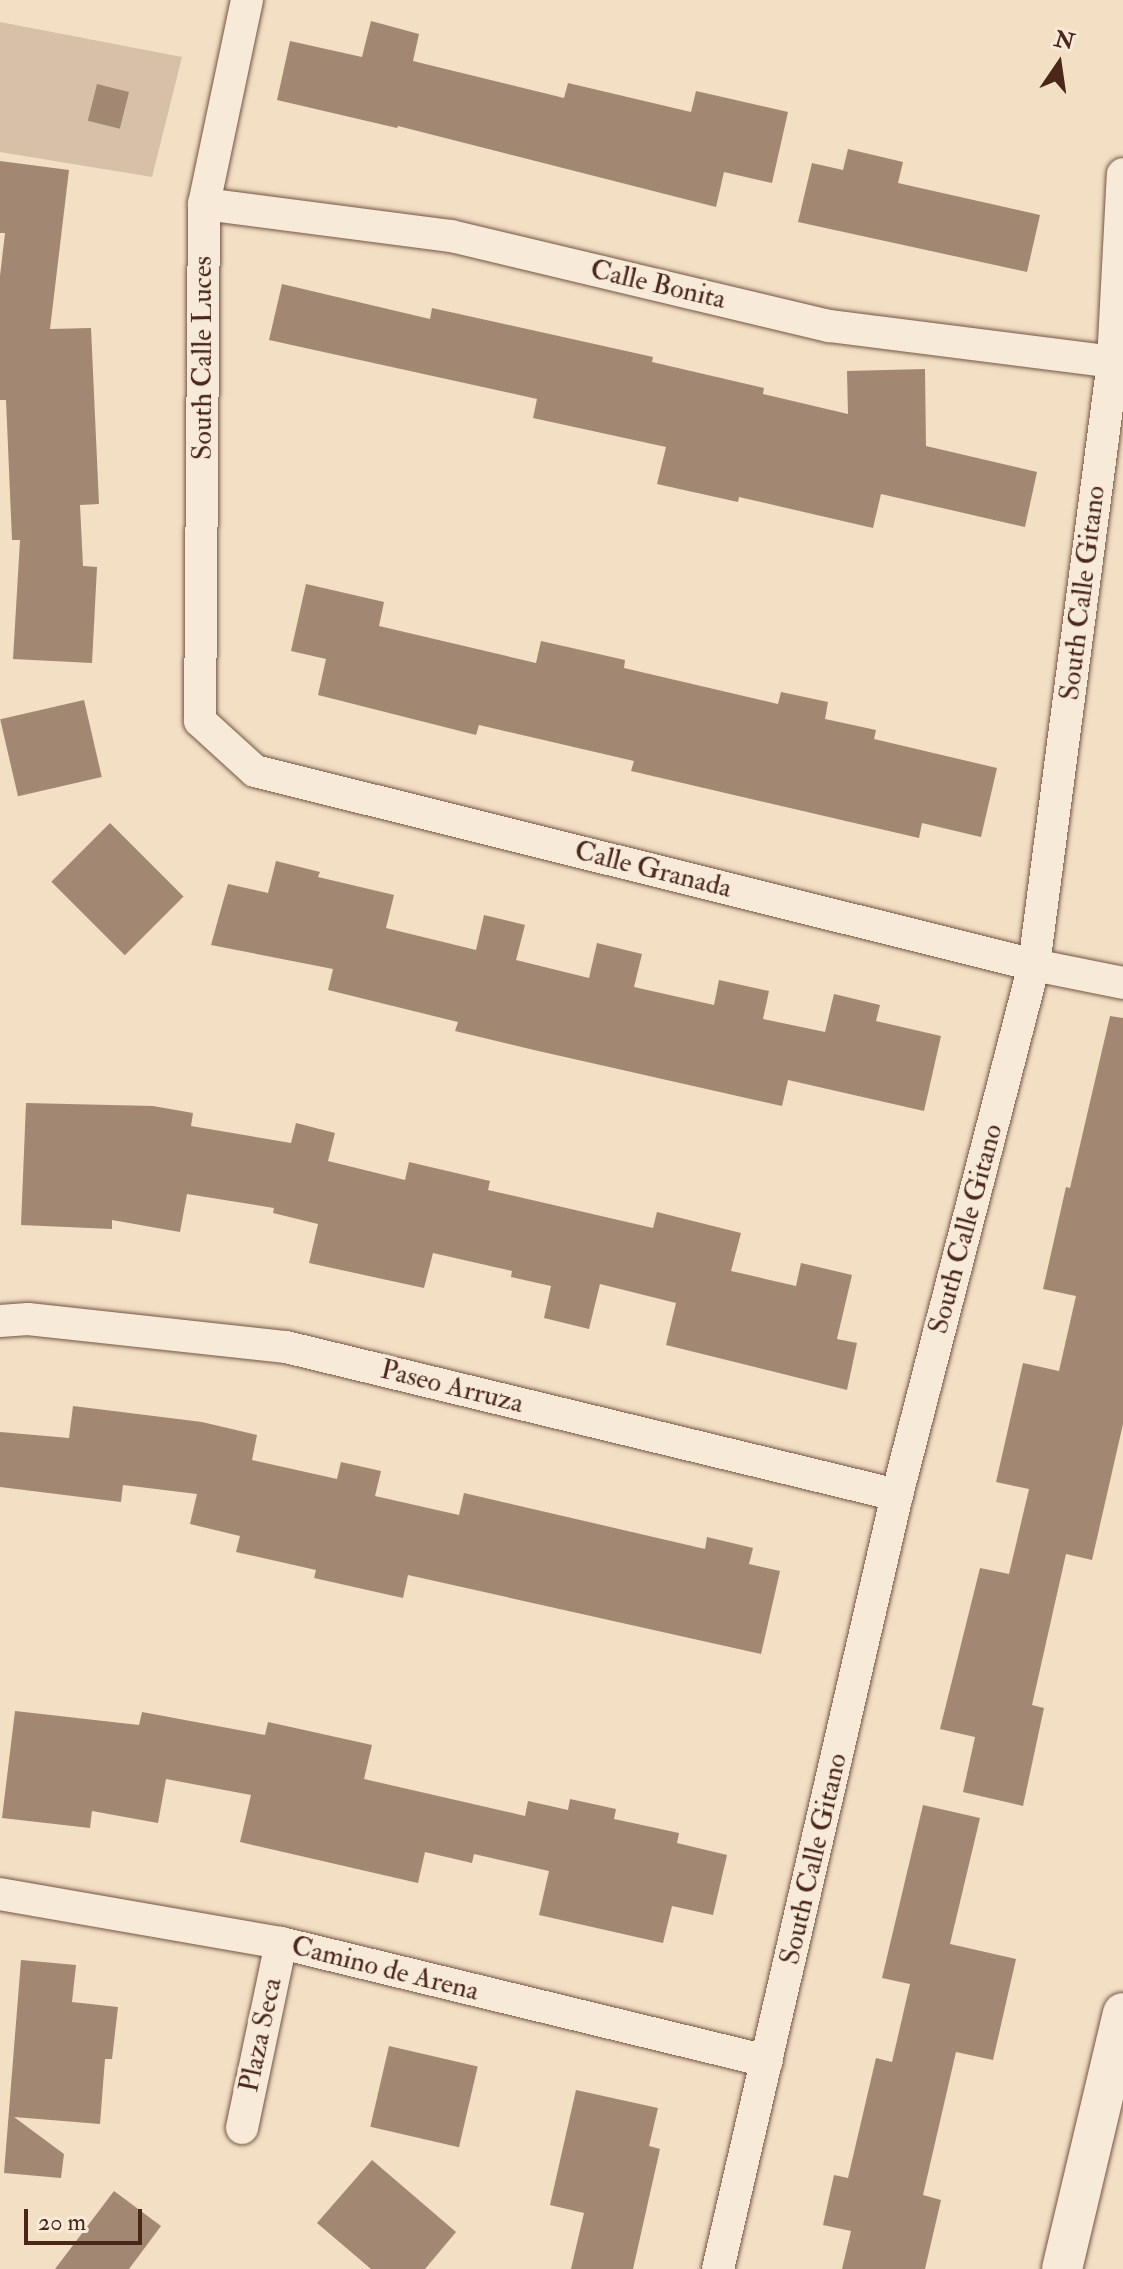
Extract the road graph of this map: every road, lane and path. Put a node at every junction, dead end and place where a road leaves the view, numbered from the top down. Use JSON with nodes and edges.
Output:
{"nodes":[{"id":1,"x":247,"y":0,"type":"edge"},
{"id":2,"x":1123,"y":174,"type":"edge"},
{"id":3,"x":204,"y":204,"type":"junction"},
{"id":4,"x":1113,"y":362,"type":"junction"},
{"id":5,"x":200,"y":721,"type":"joint"},
{"id":6,"x":1034,"y":965,"type":"junction"},
{"id":7,"x":1123,"y":983,"type":"edge"},
{"id":8,"x":0,"y":1321,"type":"edge"},
{"id":9,"x":897,"y":1495,"type":"junction"},
{"id":10,"x":0,"y":1894,"type":"edge"},
{"id":11,"x":281,"y":1943,"type":"junction"},
{"id":12,"x":1123,"y":2013,"type":"edge"},
{"id":13,"x":767,"y":2061,"type":"junction"},
{"id":14,"x":242,"y":2128,"type":"dead end"},
{"id":15,"x":718,"y":2269,"type":"edge"},
{"id":16,"x":1062,"y":2269,"type":"edge"}],
"edges":[{"from":1,"to":3,"type":"street","name":"South Calle Luces"},
{"from":2,"to":4,"type":"street","name":"South Calle Gitano"},
{"from":3,"to":4,"type":"street","name":"Calle Bonita"},
{"from":3,"to":5,"type":"street","name":"South Calle Luces"},
{"from":4,"to":6,"type":"street","name":"South Calle Gitano"},
{"from":5,"to":6,"type":"street","name":"Calle Granada"},
{"from":6,"to":7,"type":"street","name":"Calle Granada"},
{"from":6,"to":9,"type":"street","name":"South Calle Gitano"},
{"from":8,"to":9,"type":"street","name":"Paseo Arruza"},
{"from":9,"to":13,"type":"street","name":"South Calle Gitano"},
{"from":10,"to":11,"type":"street","name":"Camino de Arena"},
{"from":11,"to":13,"type":"street","name":"Camino de Arena"},
{"from":11,"to":14,"type":"street","name":"Plaza Seca"},
{"from":12,"to":16,"type":"street"},
{"from":13,"to":15,"type":"street","name":"South Calle Gitano"}]}
